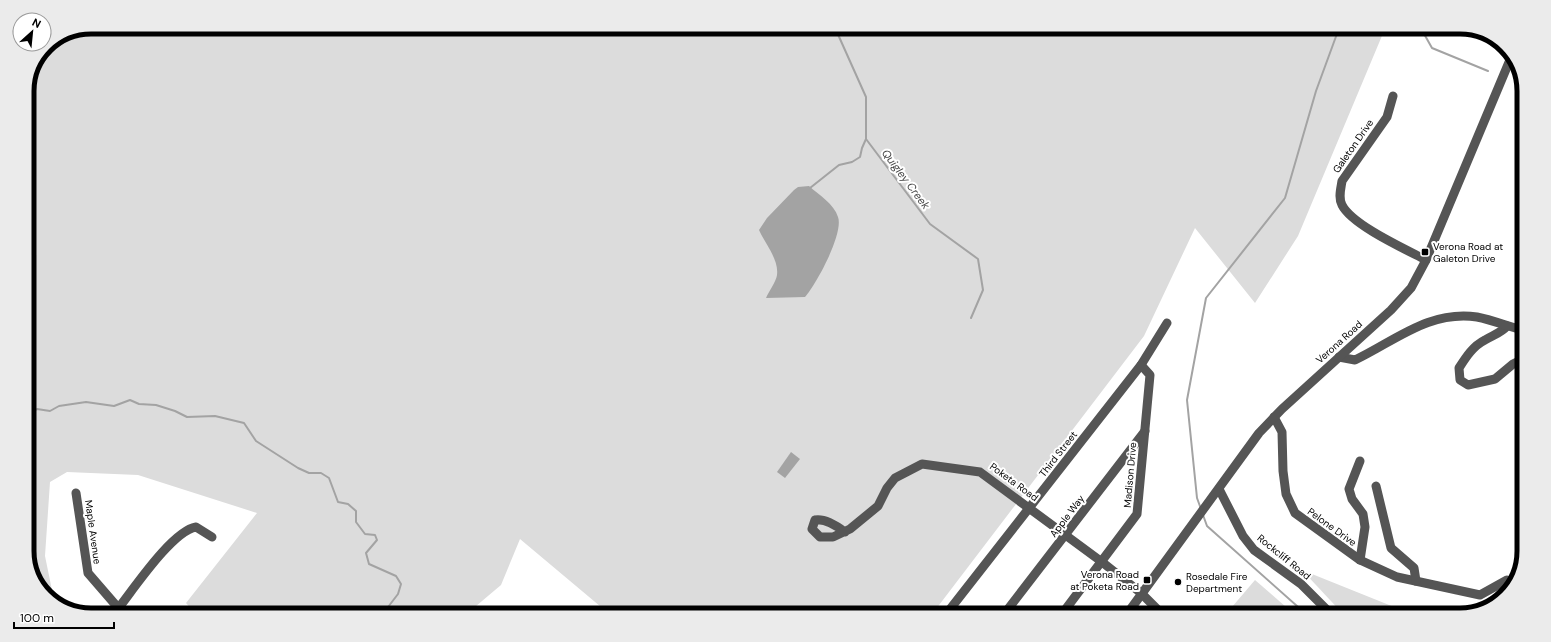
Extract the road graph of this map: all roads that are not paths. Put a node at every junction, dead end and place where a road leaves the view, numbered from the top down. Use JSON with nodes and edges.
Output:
{"nodes":[{"id":1,"x":1509,"y":62,"type":"edge"},
{"id":2,"x":1393,"y":96,"type":"dead end"},
{"id":3,"x":1426,"y":260,"type":"junction"},
{"id":4,"x":1167,"y":323,"type":"dead end"},
{"id":5,"x":1507,"y":326,"type":"junction"},
{"id":6,"x":1517,"y":329,"type":"edge"},
{"id":7,"x":1339,"y":357,"type":"junction"},
{"id":8,"x":1517,"y":362,"type":"edge"},
{"id":9,"x":1142,"y":364,"type":"junction"},
{"id":10,"x":1274,"y":417,"type":"junction"},
{"id":11,"x":1145,"y":431,"type":"junction"},
{"id":12,"x":1360,"y":461,"type":"dead end"},
{"id":13,"x":1376,"y":486,"type":"dead end"},
{"id":14,"x":1219,"y":489,"type":"junction"},
{"id":15,"x":76,"y":493,"type":"dead end"},
{"id":16,"x":1030,"y":507,"type":"junction"},
{"id":17,"x":845,"y":532,"type":"dead end"},
{"id":18,"x":1067,"y":535,"type":"junction"},
{"id":19,"x":212,"y":537,"type":"dead end"},
{"id":20,"x":1360,"y":560,"type":"junction"},
{"id":21,"x":1102,"y":562,"type":"junction"},
{"id":22,"x":1507,"y":580,"type":"dead end"},
{"id":23,"x":1416,"y":581,"type":"junction"},
{"id":24,"x":1141,"y":593,"type":"junction"},
{"id":25,"x":116,"y":608,"type":"edge"},
{"id":26,"x":120,"y":608,"type":"edge"},
{"id":27,"x":952,"y":608,"type":"edge"},
{"id":28,"x":1009,"y":608,"type":"edge"},
{"id":29,"x":1067,"y":608,"type":"edge"},
{"id":30,"x":1131,"y":608,"type":"edge"},
{"id":31,"x":1156,"y":608,"type":"edge"},
{"id":32,"x":1325,"y":608,"type":"edge"}],
"edges":[{"from":1,"to":3,"type":"street","name":"Verona Road"},
{"from":2,"to":3,"type":"street","name":"Galeton Drive"},
{"from":3,"to":7,"type":"street","name":"Verona Road"},
{"from":4,"to":9,"type":"street","name":"Third Street"},
{"from":5,"to":6,"type":"street"},
{"from":5,"to":7,"type":"street"},
{"from":5,"to":8,"type":"street"},
{"from":7,"to":10,"type":"street","name":"Verona Road"},
{"from":9,"to":11,"type":"street","name":"Madison Drive"},
{"from":9,"to":16,"type":"street","name":"Third Street"},
{"from":10,"to":14,"type":"street","name":"Verona Road"},
{"from":10,"to":20,"type":"street","name":"Pelone Drive"},
{"from":11,"to":18,"type":"street","name":"Apple Way"},
{"from":11,"to":21,"type":"street","name":"Madison Drive"},
{"from":12,"to":20,"type":"street","name":"Pelone Drive"},
{"from":13,"to":23,"type":"street"},
{"from":14,"to":24,"type":"street","name":"Verona Road"},
{"from":14,"to":32,"type":"street","name":"Rockcliff Road"},
{"from":15,"to":25,"type":"street","name":"Maple Avenue"},
{"from":16,"to":17,"type":"street","name":"Poketa Road"},
{"from":16,"to":18,"type":"street","name":"Poketa Road"},
{"from":16,"to":27,"type":"street","name":"Third Street"},
{"from":18,"to":21,"type":"street","name":"Poketa Road"},
{"from":18,"to":28,"type":"street","name":"Apple Way"},
{"from":19,"to":26,"type":"street"},
{"from":20,"to":23,"type":"street","name":"Pelone Drive"},
{"from":21,"to":24,"type":"street","name":"Poketa Road"},
{"from":21,"to":29,"type":"street","name":"Madison Drive"},
{"from":22,"to":23,"type":"street","name":"Pelone Drive"},
{"from":24,"to":30,"type":"street","name":"Verona Road"},
{"from":24,"to":31,"type":"street","name":"Poketa Road"}]}
